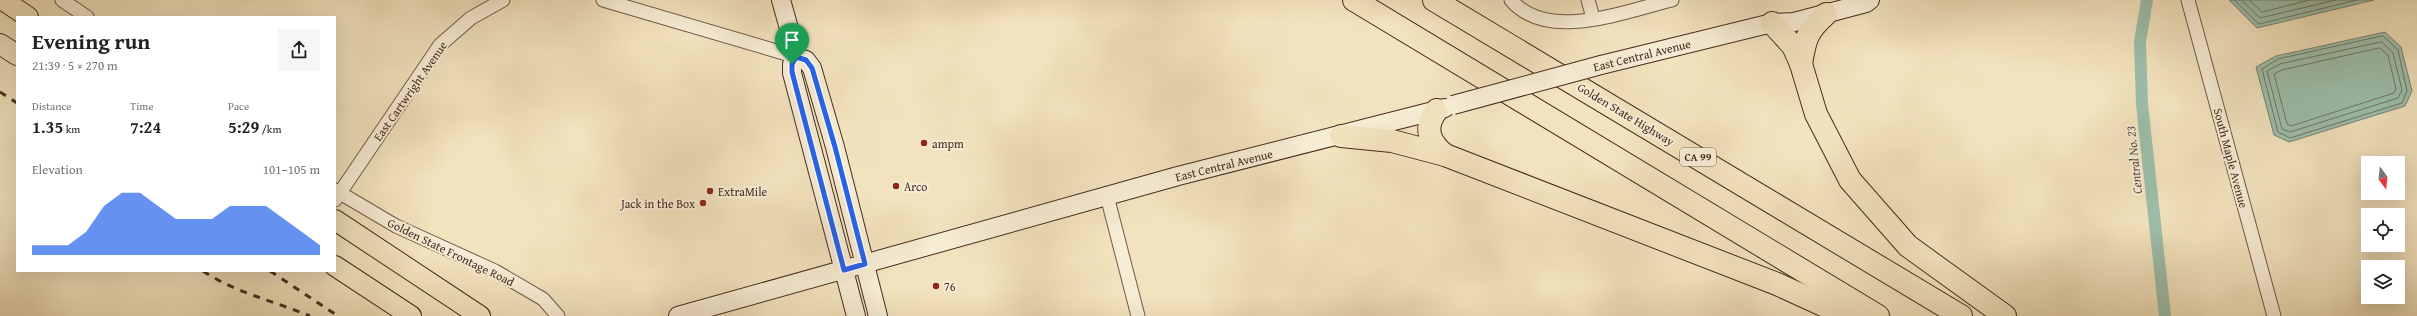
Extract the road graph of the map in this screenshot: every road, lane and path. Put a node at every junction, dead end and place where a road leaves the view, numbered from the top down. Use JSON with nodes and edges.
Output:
{"nodes":[{"id":1,"x":3,"y":0,"type":"edge"},
{"id":2,"x":62,"y":0,"type":"edge"},
{"id":3,"x":503,"y":0,"type":"edge"},
{"id":4,"x":603,"y":0,"type":"edge"},
{"id":5,"x":781,"y":0,"type":"edge"},
{"id":6,"x":1354,"y":0,"type":"edge"},
{"id":7,"x":1434,"y":0,"type":"edge"},
{"id":8,"x":1511,"y":0,"type":"edge"},
{"id":9,"x":1588,"y":0,"type":"edge"},
{"id":10,"x":1672,"y":0,"type":"edge"},
{"id":11,"x":1870,"y":0,"type":"edge"},
{"id":12,"x":2188,"y":0,"type":"edge"},
{"id":13,"x":1830,"y":7,"type":"edge"},
{"id":14,"x":27,"y":16,"type":"edge"},
{"id":15,"x":86,"y":16,"type":"edge"},
{"id":16,"x":1593,"y":18,"type":"junction"},
{"id":17,"x":1772,"y":23,"type":"junction"},
{"id":18,"x":0,"y":44,"type":"edge"},
{"id":19,"x":16,"y":54,"type":"edge"},
{"id":20,"x":796,"y":57,"type":"junction"},
{"id":21,"x":1801,"y":64,"type":"junction"},
{"id":22,"x":1445,"y":107,"type":"junction"},
{"id":23,"x":1341,"y":136,"type":"junction"},
{"id":24,"x":1445,"y":155,"type":"junction"},
{"id":25,"x":336,"y":194,"type":"edge"},
{"id":26,"x":1107,"y":196,"type":"junction"},
{"id":27,"x":336,"y":221,"type":"edge"},
{"id":28,"x":865,"y":264,"type":"junction"},
{"id":29,"x":336,"y":267,"type":"edge"},
{"id":30,"x":844,"y":270,"type":"junction"},
{"id":31,"x":411,"y":316,"type":"edge"},
{"id":32,"x":480,"y":316,"type":"edge"},
{"id":33,"x":558,"y":316,"type":"edge"},
{"id":34,"x":678,"y":316,"type":"edge"},
{"id":35,"x":856,"y":316,"type":"edge"},
{"id":36,"x":878,"y":316,"type":"edge"},
{"id":37,"x":1138,"y":316,"type":"edge"},
{"id":38,"x":1847,"y":316,"type":"edge"},
{"id":39,"x":1878,"y":316,"type":"edge"},
{"id":40,"x":1961,"y":316,"type":"edge"},
{"id":41,"x":2005,"y":316,"type":"edge"},
{"id":42,"x":2274,"y":316,"type":"edge"}],
"edges":[{"from":1,"to":14,"type":"main road"},
{"from":2,"to":15,"type":"street"},
{"from":3,"to":25,"type":"street","name":"East Cartwright Avenue"},
{"from":4,"to":20,"type":"street"},
{"from":5,"to":20,"type":"main road"},
{"from":6,"to":39,"type":"highway"},
{"from":7,"to":40,"type":"highway","name":"Golden State Highway","number":"CA 99"},
{"from":8,"to":16,"type":"street"},
{"from":9,"to":16,"type":"street"},
{"from":10,"to":16,"type":"street"},
{"from":11,"to":13,"type":"main road","name":"East Central Avenue"},
{"from":12,"to":42,"type":"street","name":"South Maple Avenue"},
{"from":13,"to":17,"type":"main road","name":"East Central Avenue"},
{"from":13,"to":21,"type":"highway"},
{"from":17,"to":21,"type":"highway"},
{"from":17,"to":22,"type":"main road","name":"East Central Avenue","bridge":true},
{"from":18,"to":19,"type":"main road"},
{"from":20,"to":28,"type":"main road"},
{"from":20,"to":30,"type":"main road"},
{"from":21,"to":41,"type":"highway"},
{"from":22,"to":23,"type":"main road","name":"East Central Avenue"},
{"from":22,"to":24,"type":"highway"},
{"from":23,"to":24,"type":"highway"},
{"from":23,"to":26,"type":"main road","name":"East Central Avenue"},
{"from":24,"to":38,"type":"highway"},
{"from":25,"to":33,"type":"street","name":"Golden State Frontage Road"},
{"from":26,"to":28,"type":"main road","name":"East Central Avenue"},
{"from":26,"to":37,"type":"street"},
{"from":27,"to":32,"type":"main road"},
{"from":28,"to":30,"type":"main road","name":"East Central Avenue"},
{"from":28,"to":36,"type":"main road"},
{"from":29,"to":31,"type":"main road"},
{"from":30,"to":34,"type":"main road","name":"East Central Avenue"},
{"from":30,"to":35,"type":"main road"}]}
